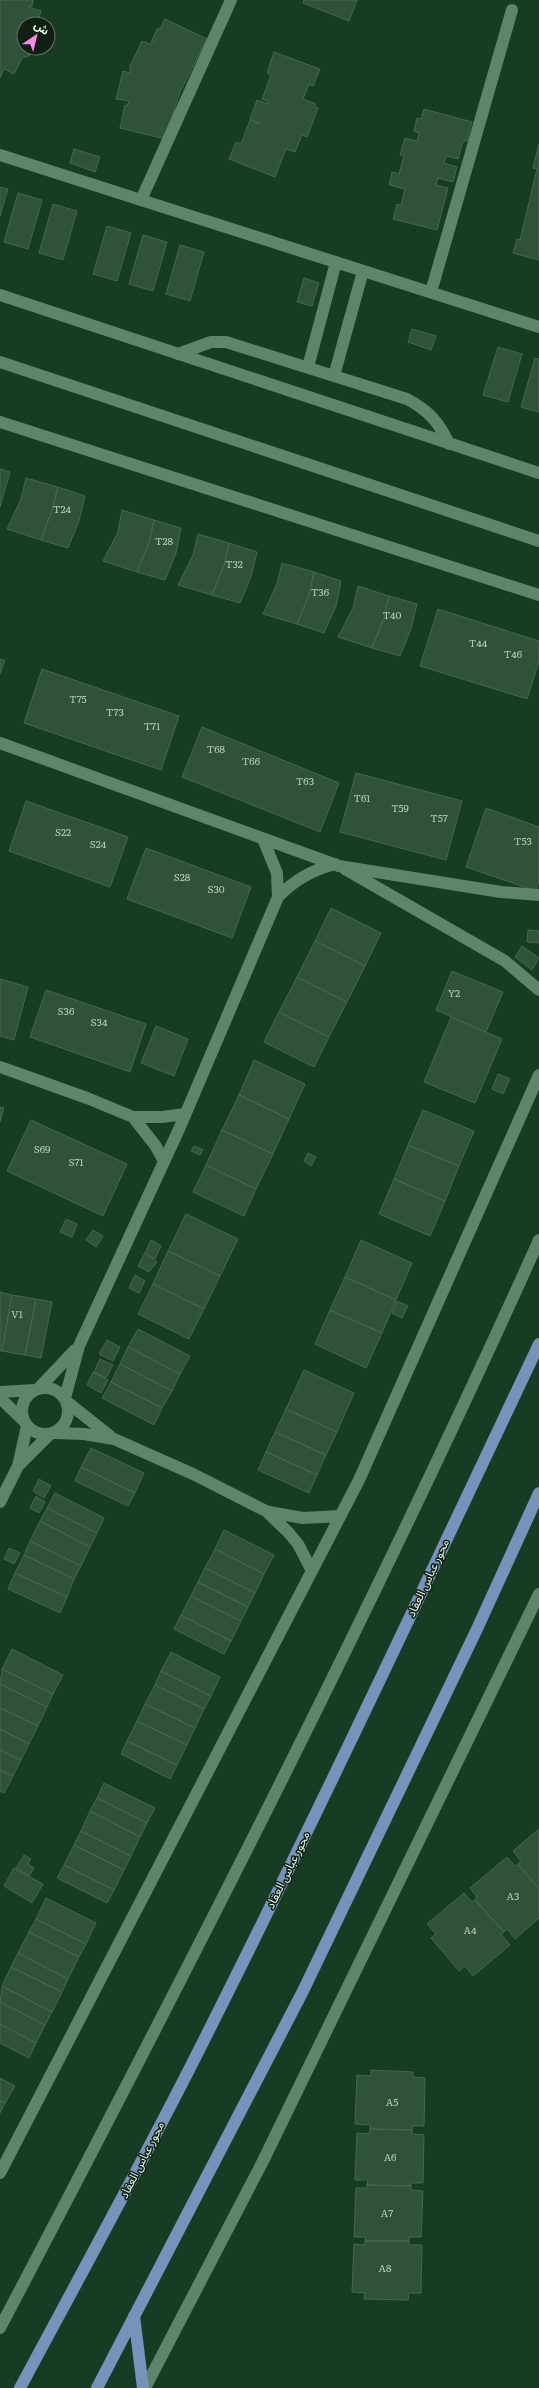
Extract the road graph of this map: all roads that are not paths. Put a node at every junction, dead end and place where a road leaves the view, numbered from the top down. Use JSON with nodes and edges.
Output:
{"nodes":[{"id":1,"x":231,"y":0,"type":"edge"},
{"id":2,"x":512,"y":10,"type":"dead end"},
{"id":3,"x":0,"y":155,"type":"edge"},
{"id":4,"x":140,"y":200,"type":"junction"},
{"id":5,"x":336,"y":262,"type":"junction"},
{"id":6,"x":363,"y":271,"type":"junction"},
{"id":7,"x":431,"y":292,"type":"junction"},
{"id":8,"x":0,"y":295,"type":"edge"},
{"id":9,"x":539,"y":327,"type":"edge"},
{"id":10,"x":178,"y":354,"type":"junction"},
{"id":11,"x":0,"y":362,"type":"edge"},
{"id":12,"x":308,"y":367,"type":"junction"},
{"id":13,"x":334,"y":376,"type":"junction"},
{"id":14,"x":0,"y":422,"type":"edge"},
{"id":15,"x":449,"y":444,"type":"junction"},
{"id":16,"x":539,"y":473,"type":"edge"},
{"id":17,"x":539,"y":541,"type":"edge"},
{"id":18,"x":539,"y":595,"type":"edge"},
{"id":19,"x":0,"y":743,"type":"edge"},
{"id":20,"x":263,"y":839,"type":"junction"},
{"id":21,"x":337,"y":865,"type":"junction"},
{"id":22,"x":539,"y":895,"type":"edge"},
{"id":23,"x":278,"y":897,"type":"junction"},
{"id":24,"x":539,"y":990,"type":"edge"},
{"id":25,"x":0,"y":1067,"type":"edge"},
{"id":26,"x":539,"y":1075,"type":"edge"},
{"id":27,"x":186,"y":1114,"type":"junction"},
{"id":28,"x":133,"y":1117,"type":"junction"},
{"id":29,"x":164,"y":1161,"type":"junction"},
{"id":30,"x":539,"y":1240,"type":"edge"},
{"id":31,"x":539,"y":1344,"type":"edge"},
{"id":32,"x":78,"y":1346,"type":"junction"},
{"id":33,"x":37,"y":1389,"type":"junction"},
{"id":34,"x":0,"y":1392,"type":"edge"},
{"id":35,"x":0,"y":1398,"type":"edge"},
{"id":36,"x":66,"y":1400,"type":"junction"},
{"id":37,"x":26,"y":1424,"type":"junction"},
{"id":38,"x":52,"y":1433,"type":"junction"},
{"id":39,"x":114,"y":1439,"type":"junction"},
{"id":40,"x":18,"y":1466,"type":"junction"},
{"id":41,"x":539,"y":1493,"type":"edge"},
{"id":42,"x":0,"y":1502,"type":"edge"},
{"id":43,"x":266,"y":1511,"type":"junction"},
{"id":44,"x":340,"y":1516,"type":"junction"},
{"id":45,"x":312,"y":1571,"type":"junction"},
{"id":46,"x":539,"y":1594,"type":"edge"},
{"id":47,"x":0,"y":2173,"type":"edge"},
{"id":48,"x":134,"y":2316,"type":"junction"},
{"id":49,"x":0,"y":2328,"type":"edge"},
{"id":50,"x":20,"y":2388,"type":"edge"},
{"id":51,"x":97,"y":2388,"type":"edge"},
{"id":52,"x":144,"y":2388,"type":"edge"}],
"edges":[{"from":1,"to":4,"type":"street"},
{"from":2,"to":7,"type":"street"},
{"from":3,"to":4,"type":"street"},
{"from":4,"to":5,"type":"street"},
{"from":5,"to":6,"type":"street"},
{"from":5,"to":12,"type":"street"},
{"from":6,"to":7,"type":"street"},
{"from":6,"to":13,"type":"street"},
{"from":7,"to":9,"type":"street"},
{"from":8,"to":10,"type":"street"},
{"from":10,"to":12,"type":"street"},
{"from":10,"to":15,"type":"street"},
{"from":11,"to":17,"type":"street"},
{"from":12,"to":13,"type":"street"},
{"from":13,"to":15,"type":"street"},
{"from":14,"to":18,"type":"street"},
{"from":15,"to":16,"type":"street"},
{"from":19,"to":20,"type":"street"},
{"from":20,"to":21,"type":"street"},
{"from":20,"to":23,"type":"street"},
{"from":21,"to":22,"type":"street"},
{"from":21,"to":23,"type":"street"},
{"from":21,"to":24,"type":"street"},
{"from":23,"to":27,"type":"street"},
{"from":25,"to":28,"type":"street"},
{"from":26,"to":44,"type":"street"},
{"from":27,"to":28,"type":"street"},
{"from":27,"to":29,"type":"street"},
{"from":28,"to":29,"type":"street"},
{"from":29,"to":32,"type":"street"},
{"from":30,"to":49,"type":"street"},
{"from":31,"to":50,"type":"main road","name":"محور عباس العقاد"},
{"from":32,"to":33,"type":"street"},
{"from":32,"to":36,"type":"street"},
{"from":33,"to":34,"type":"street"},
{"from":33,"to":36,"type":"street"},
{"from":33,"to":37,"type":"street"},
{"from":35,"to":37,"type":"street"},
{"from":36,"to":38,"type":"street"},
{"from":36,"to":39,"type":"street"},
{"from":37,"to":38,"type":"street"},
{"from":37,"to":40,"type":"street"},
{"from":38,"to":39,"type":"street"},
{"from":38,"to":40,"type":"street"},
{"from":39,"to":43,"type":"street"},
{"from":40,"to":42,"type":"street"},
{"from":41,"to":48,"type":"main road"},
{"from":43,"to":44,"type":"street"},
{"from":43,"to":45,"type":"street"},
{"from":44,"to":45,"type":"street"},
{"from":45,"to":47,"type":"street"},
{"from":46,"to":52,"type":"street"},
{"from":48,"to":51,"type":"main road"},
{"from":48,"to":52,"type":"main road"}]}
